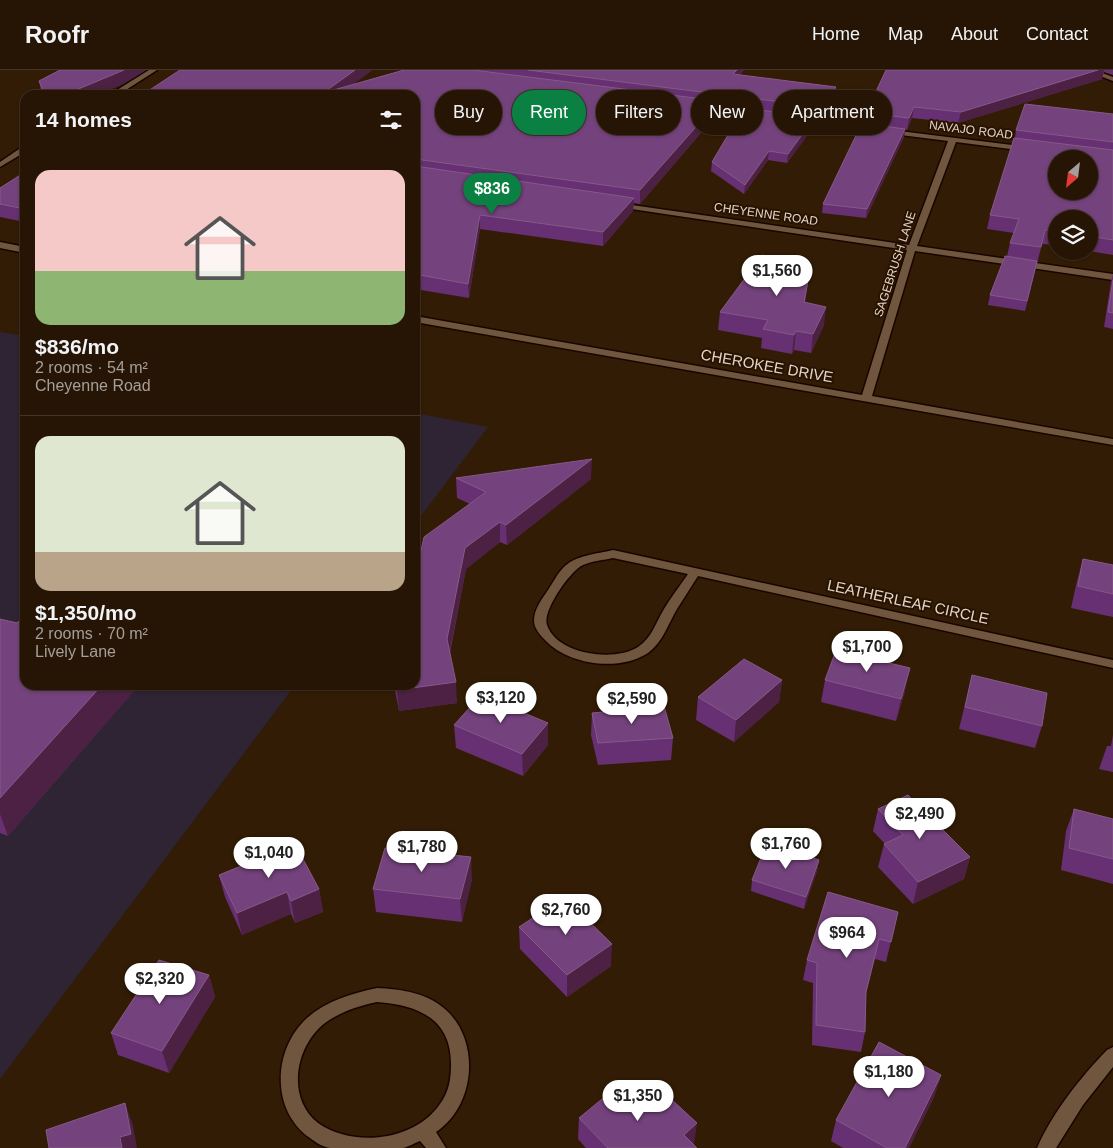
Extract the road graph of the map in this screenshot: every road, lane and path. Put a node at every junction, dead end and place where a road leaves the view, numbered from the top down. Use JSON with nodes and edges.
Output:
{"nodes":[{"id":1,"x":154,"y":70,"type":"edge"},
{"id":2,"x":1088,"y":70,"type":"edge"},
{"id":3,"x":1113,"y":78,"type":"edge"},
{"id":4,"x":121,"y":90,"type":"edge"},
{"id":5,"x":690,"y":106,"type":"edge"},
{"id":6,"x":768,"y":116,"type":"edge"},
{"id":7,"x":892,"y":131,"type":"edge"},
{"id":8,"x":953,"y":139,"type":"junction"},
{"id":9,"x":1038,"y":150,"type":"edge"},
{"id":10,"x":20,"y":152,"type":"edge"},
{"id":11,"x":0,"y":164,"type":"edge"},
{"id":12,"x":610,"y":203,"type":"edge"},
{"id":13,"x":0,"y":245,"type":"edge"},
{"id":14,"x":912,"y":248,"type":"junction"},
{"id":15,"x":20,"y":249,"type":"edge"},
{"id":16,"x":1113,"y":277,"type":"edge"},
{"id":17,"x":420,"y":320,"type":"edge"},
{"id":18,"x":866,"y":398,"type":"junction"},
{"id":19,"x":1113,"y":442,"type":"edge"},
{"id":20,"x":695,"y":572,"type":"junction"},
{"id":21,"x":1113,"y":664,"type":"edge"},
{"id":22,"x":1113,"y":1055,"type":"edge"},
{"id":23,"x":423,"y":1130,"type":"junction"},
{"id":24,"x":437,"y":1148,"type":"edge"},
{"id":25,"x":1046,"y":1148,"type":"edge"}],
"edges":[{"from":1,"to":4,"type":"street"},
{"from":2,"to":3,"type":"street"},
{"from":5,"to":6,"type":"street"},
{"from":7,"to":8,"type":"street","name":"NAVAJO ROAD"},
{"from":8,"to":9,"type":"street","name":"NAVAJO ROAD"},
{"from":8,"to":14,"type":"street","name":"SAGEBRUSH LANE"},
{"from":10,"to":11,"type":"street"},
{"from":12,"to":14,"type":"street","name":"CHEYENNE ROAD"},
{"from":13,"to":15,"type":"street"},
{"from":14,"to":16,"type":"street","name":"CHEYENNE ROAD"},
{"from":14,"to":18,"type":"street","name":"SAGEBRUSH LANE"},
{"from":17,"to":18,"type":"street","name":"CHEROKEE DRIVE"},
{"from":18,"to":19,"type":"street","name":"CHEROKEE DRIVE"},
{"from":20,"to":20,"type":"street","name":"LEATHERLEAF CIRCLE"},
{"from":20,"to":21,"type":"street","name":"LEATHERLEAF CIRCLE"},
{"from":22,"to":25,"type":"street"},
{"from":23,"to":23,"type":"street"},
{"from":23,"to":24,"type":"street"}]}
